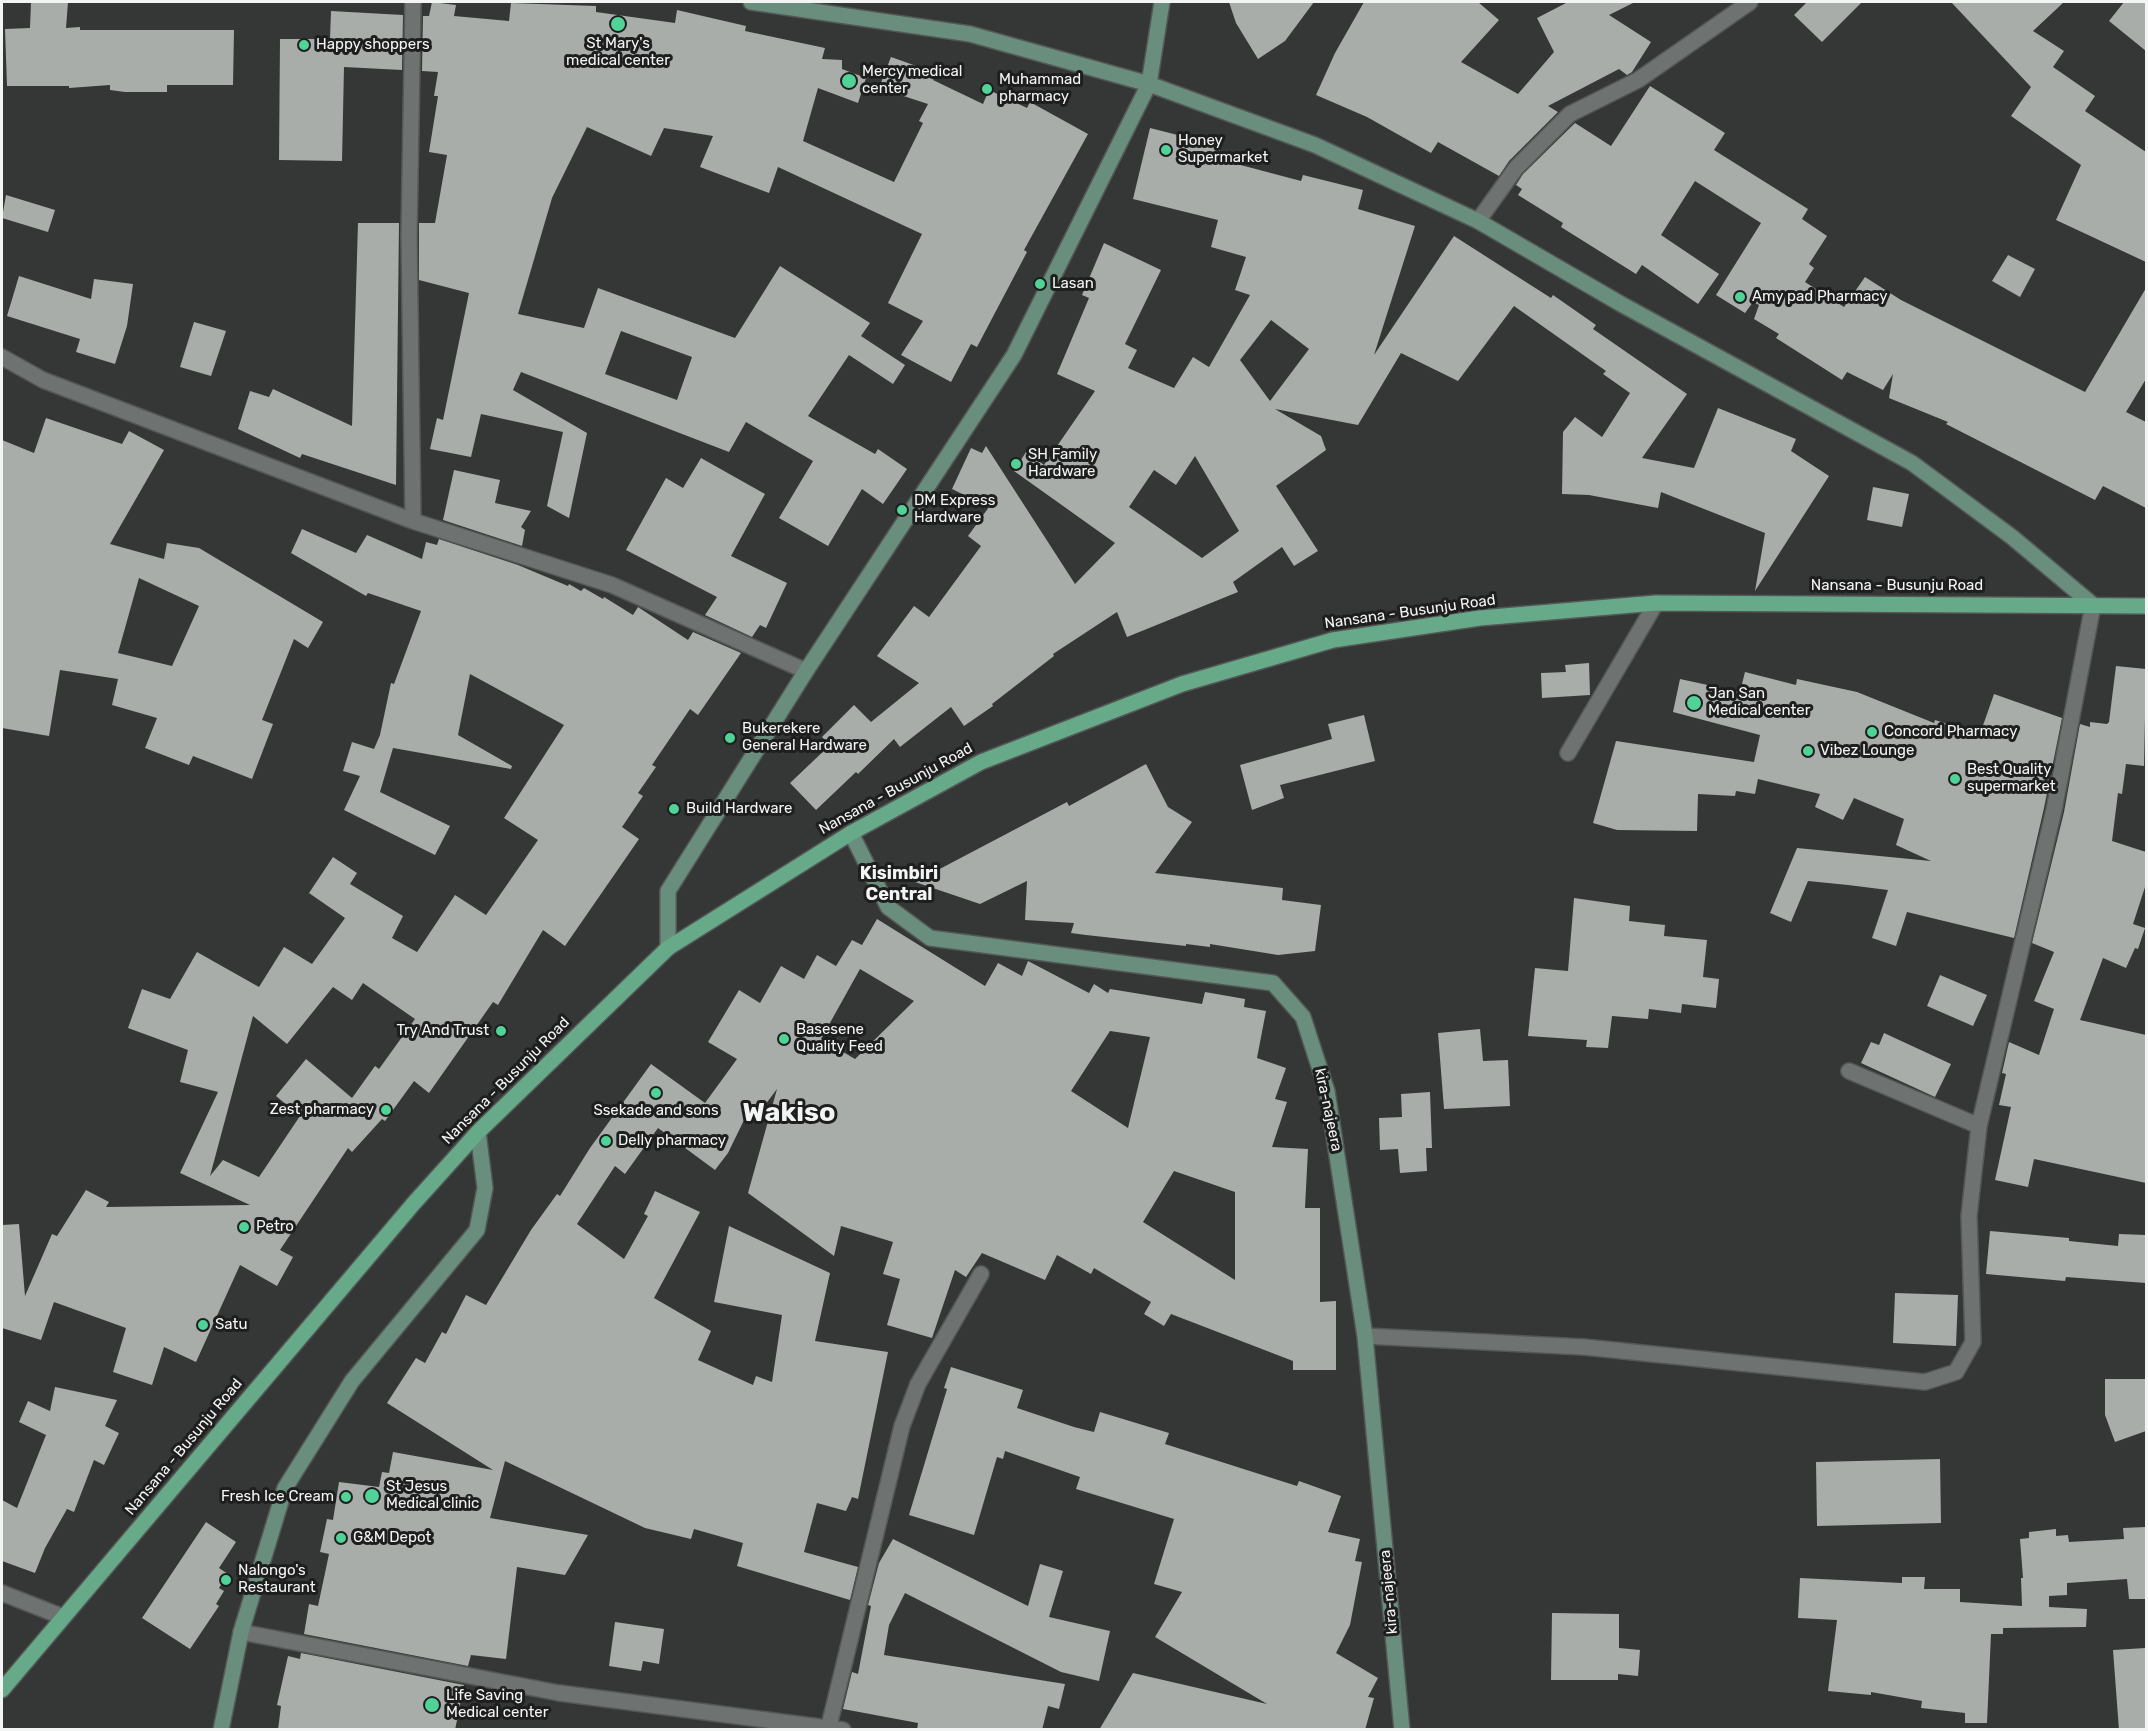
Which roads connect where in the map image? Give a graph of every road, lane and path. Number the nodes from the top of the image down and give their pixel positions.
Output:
1 (412, 2) edge
2 (751, 2) edge
3 (1162, 2) edge
4 (1750, 2) edge
5 (1149, 84) junction
6 (1478, 221) junction
7 (2, 357) edge
8 (413, 521) junction
9 (1656, 603) junction
10 (2092, 605) junction
11 (2146, 606) edge
12 (806, 671) junction
13 (1568, 753) dead end
14 (851, 833) junction
15 (668, 948) junction
16 (1849, 1071) dead end
17 (1979, 1126) junction
18 (478, 1132) junction
19 (981, 1274) dead end
20 (1365, 1336) junction
21 (2, 1593) edge
22 (63, 1617) junction
23 (242, 1632) junction
24 (2, 1690) edge
25 (836, 1728) edge
26 (221, 1730) edge
27 (1402, 1730) edge

1 - 8 street
2 - 5 street
3 - 5 street
4 - 6 street
5 - 6 street
5 - 12 street
6 - 10 street
7 - 8 street
8 - 12 street
9 - 10 main road, Nansana - Busunju Road
9 - 13 street
9 - 14 main road, Nansana - Busunju Road
10 - 11 main road, Nansana - Busunju Road
10 - 17 street
12 - 15 street
14 - 15 main road, Nansana - Busunju Road
14 - 20 street, kira-najeera
15 - 18 main road, Nansana - Busunju Road
16 - 17 street
17 - 20 street
18 - 22 main road, Nansana - Busunju Road
18 - 23 street
19 - 25 street
20 - 27 street, kira-najeera
21 - 22 street
22 - 24 main road, Nansana - Busunju Road
23 - 25 street
23 - 26 street

